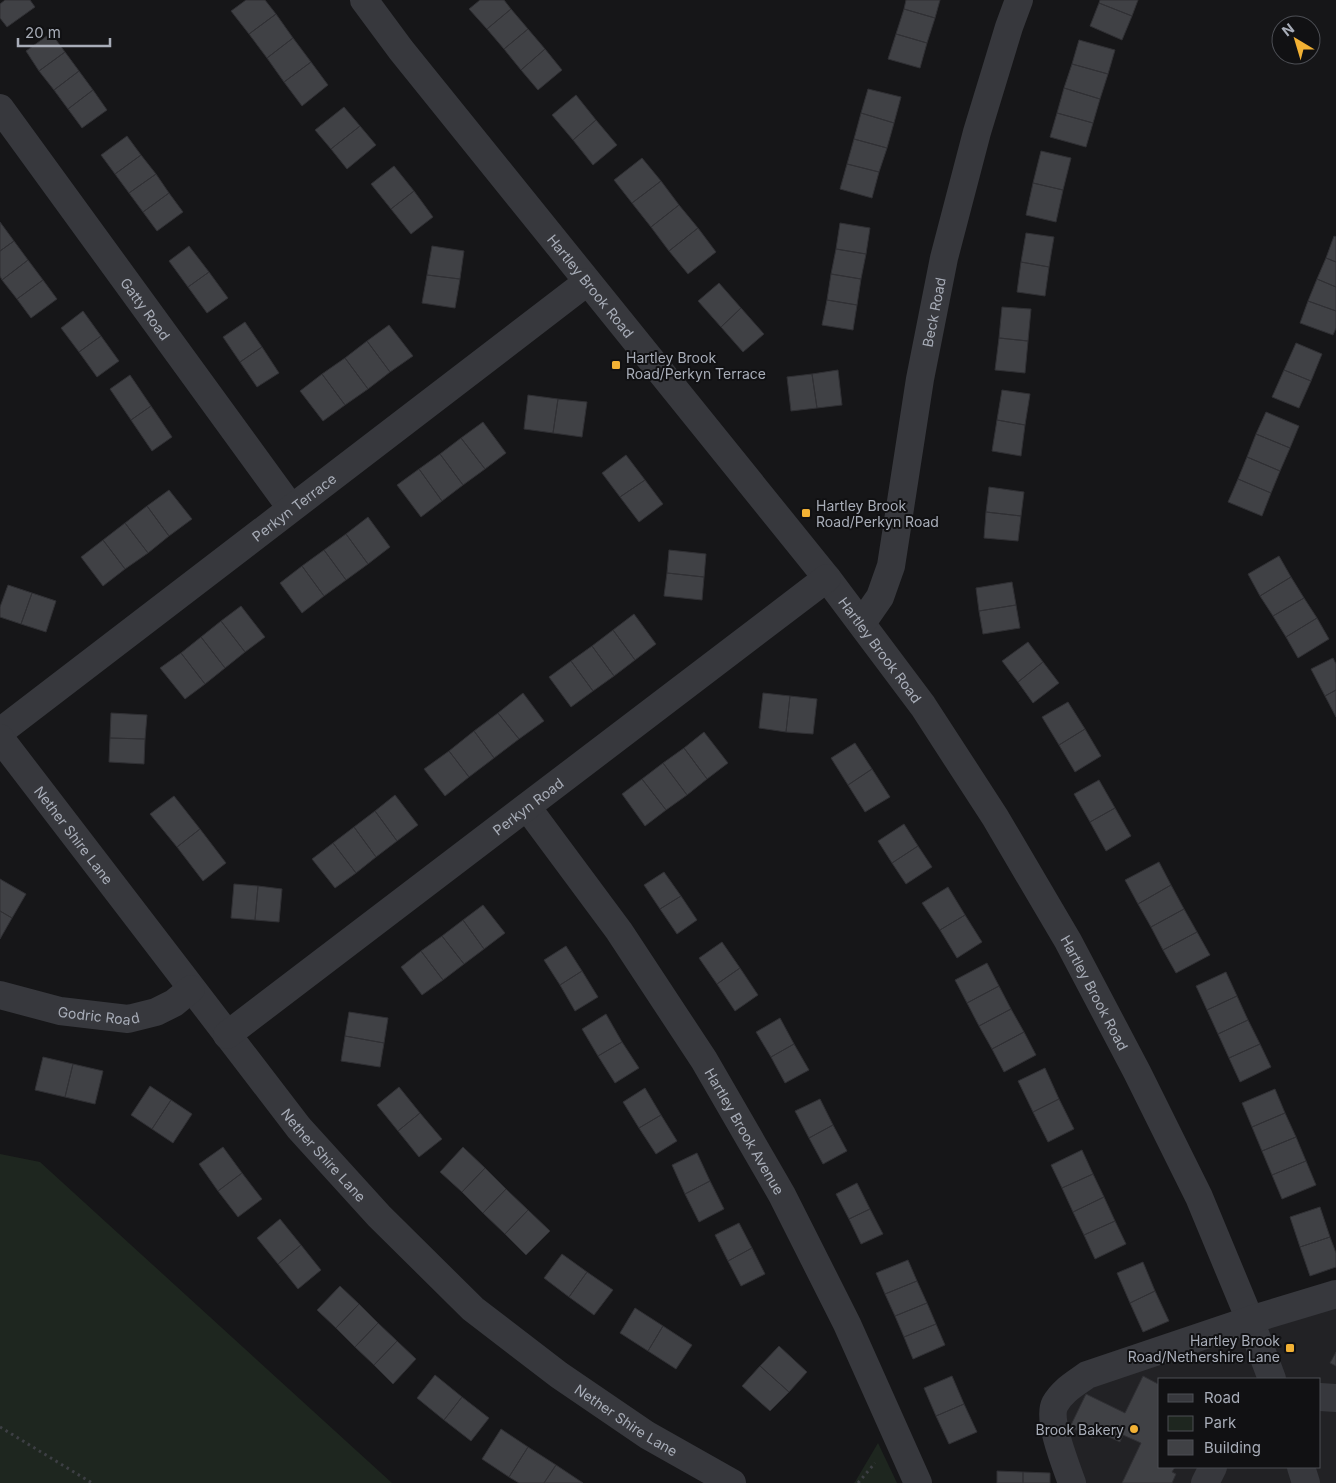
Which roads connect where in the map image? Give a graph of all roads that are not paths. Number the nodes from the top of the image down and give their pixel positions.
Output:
1 (364, 0) edge
2 (1019, 0) edge
3 (0, 108) edge
4 (587, 282) junction
5 (291, 508) junction
6 (827, 578) junction
7 (862, 623) junction
8 (0, 732) edge
9 (0, 738) edge
10 (526, 807) junction
11 (191, 989) junction
12 (0, 995) edge
13 (227, 1035) junction
14 (1336, 1294) edge
15 (1250, 1320) junction
16 (1272, 1378) edge
17 (1321, 1397) edge
18 (1336, 1398) edge
19 (1212, 1468) edge
20 (1301, 1468) edge
21 (732, 1483) edge
22 (918, 1483) edge
23 (1072, 1483) edge
24 (1205, 1483) edge
25 (1306, 1483) edge

1 - 4 street, Hartley Brook Road
2 - 7 street, Beck Road
3 - 5 street, Gatty Road
4 - 5 street, Perkyn Terrace
4 - 6 street, Hartley Brook Road
5 - 8 street, Perkyn Terrace
6 - 7 street, Hartley Brook Road
6 - 10 street, Perkyn Road
7 - 15 street, Hartley Brook Road
9 - 11 street, Nether Shire Lane
10 - 13 street, Perkyn Road
10 - 22 street, Hartley Brook Avenue
11 - 12 street, Godric Road
11 - 13 street, Nether Shire Lane
13 - 21 street, Nether Shire Lane
14 - 15 street
15 - 16 street, Hartley Brook Road
15 - 23 street
17 - 18 street
19 - 24 street
20 - 25 street

